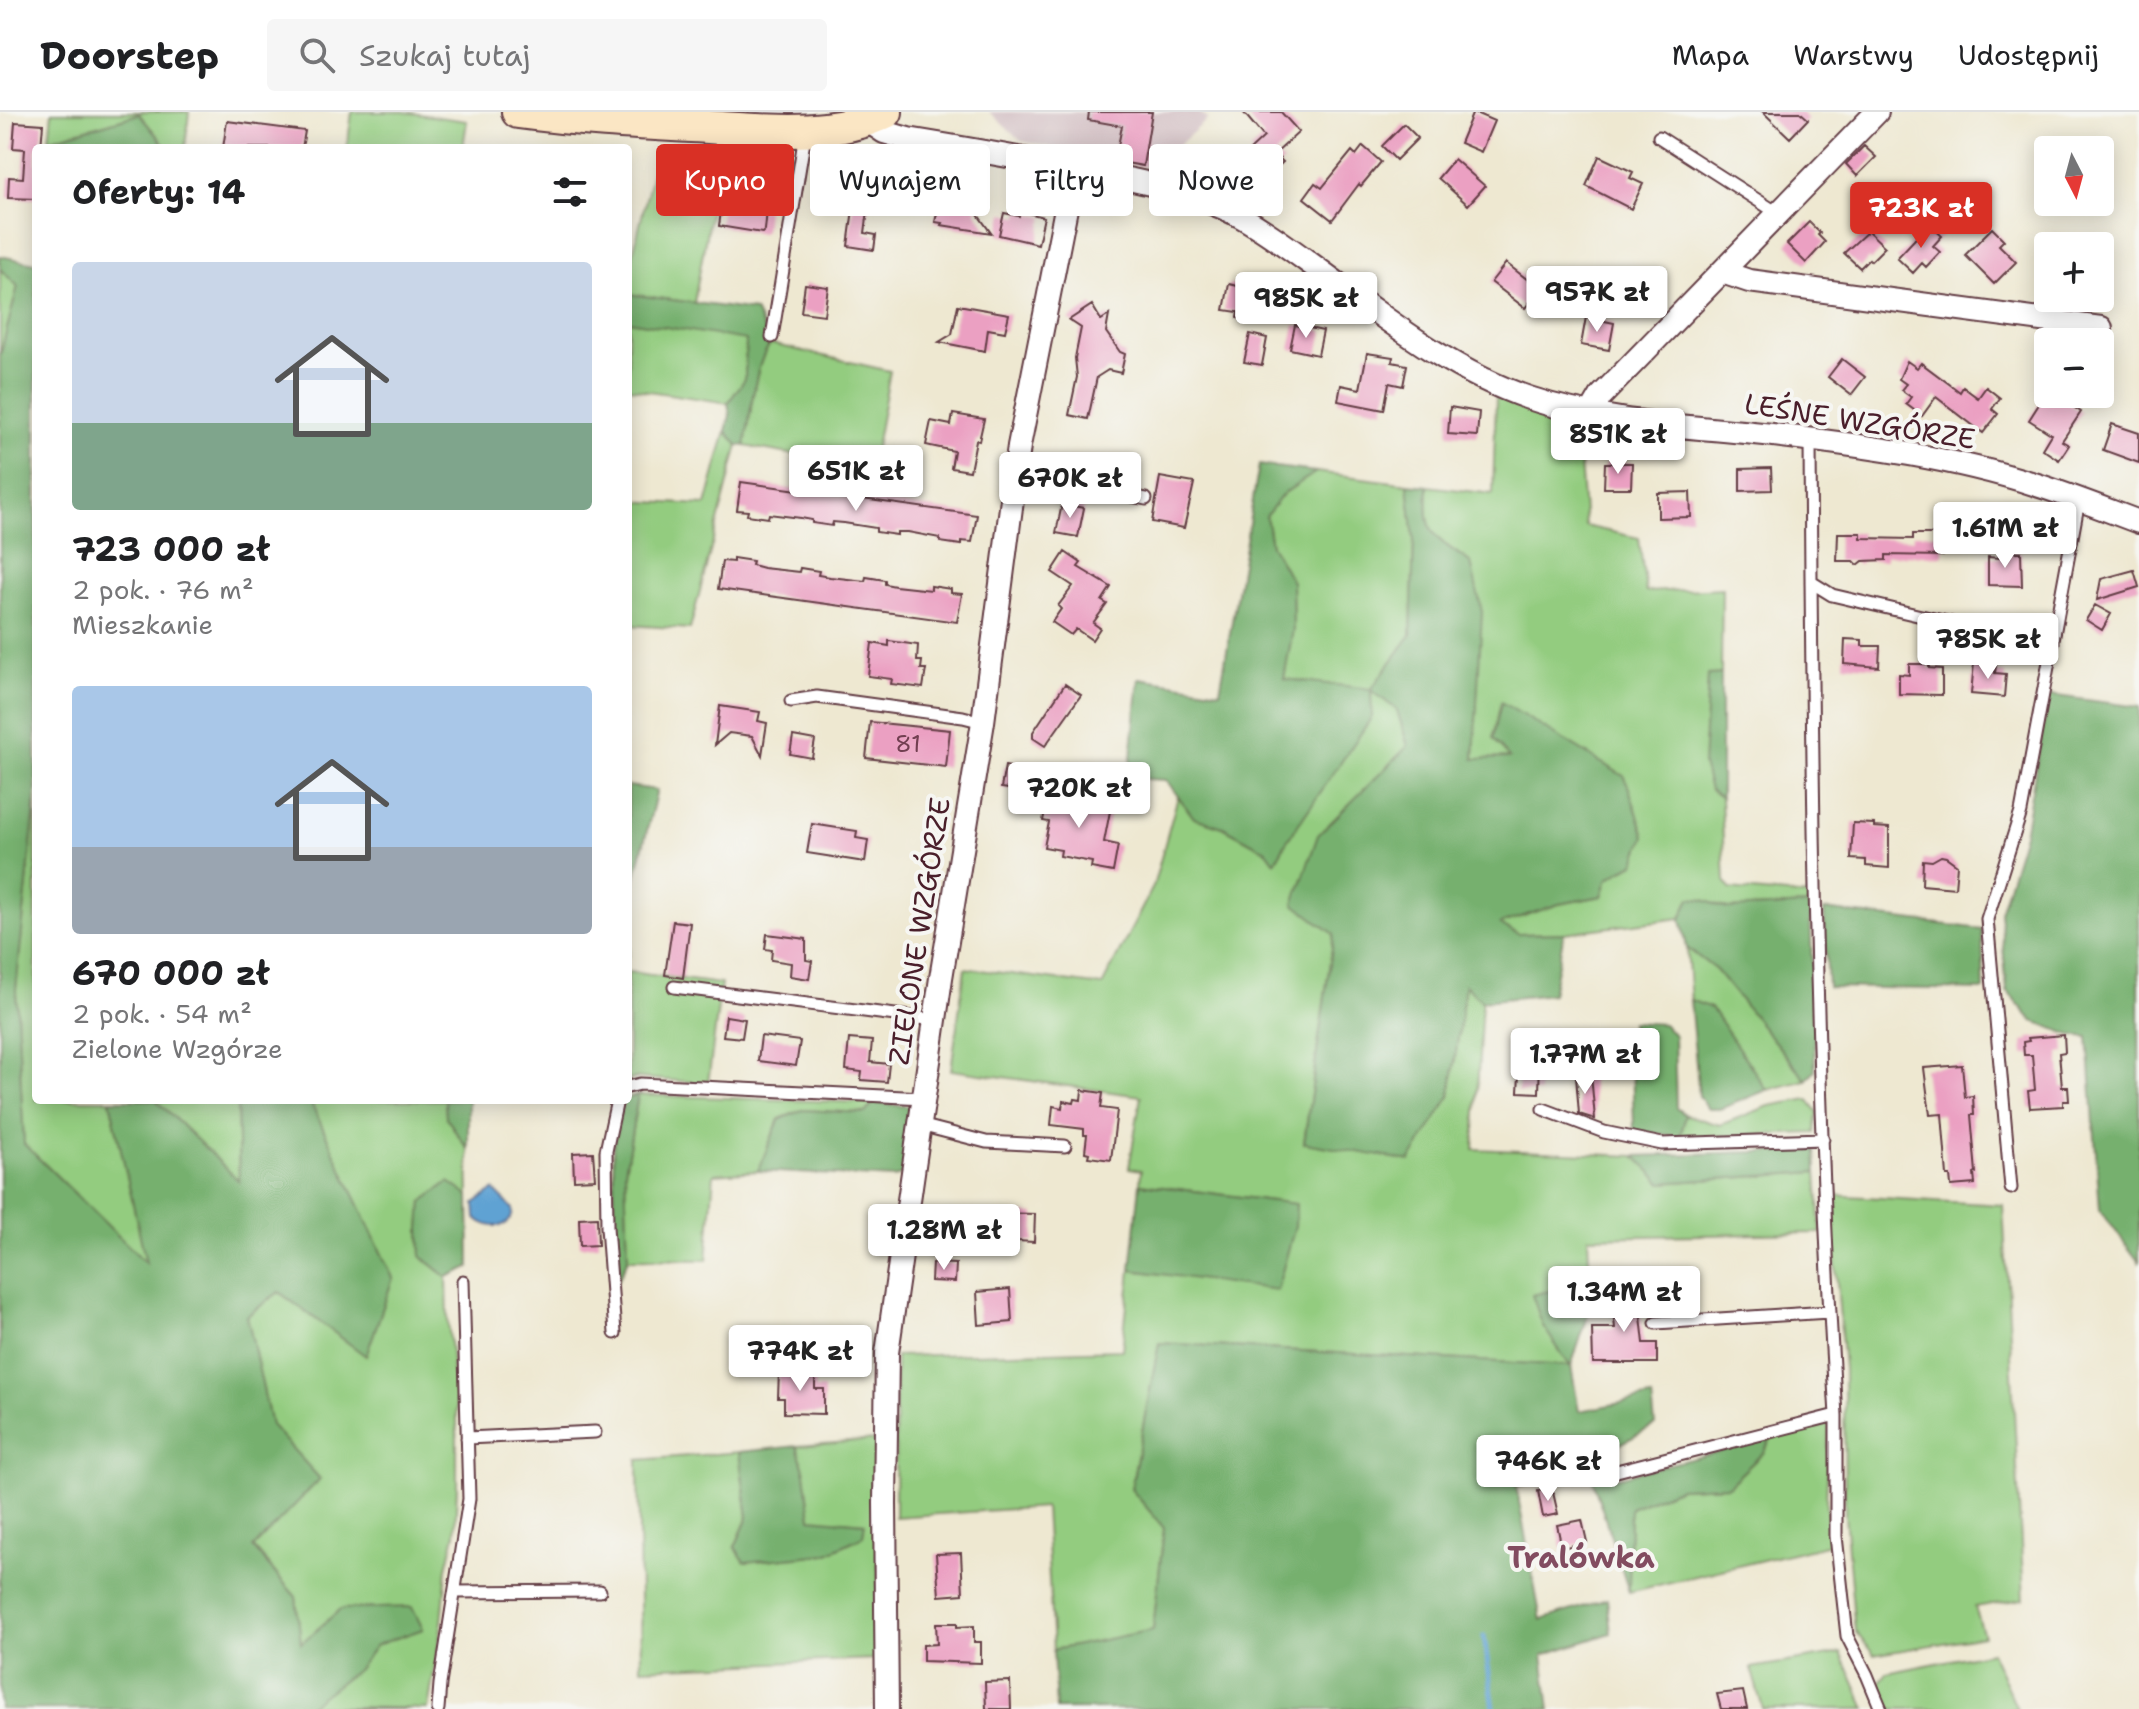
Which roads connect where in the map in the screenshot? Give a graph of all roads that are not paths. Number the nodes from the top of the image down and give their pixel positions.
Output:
1 (518, 112) edge
2 (1877, 112) edge
3 (877, 116) edge
4 (805, 130) junction
5 (1659, 137) dead end
6 (1006, 156) edge
7 (1133, 178) edge
8 (1779, 214) junction
9 (1065, 216) edge
10 (1722, 272) junction
11 (2101, 328) dead end
12 (772, 337) dead end
13 (1591, 413) junction
14 (1810, 440) junction
15 (1016, 473) junction
16 (1146, 499) dead end
17 (2079, 500) junction
18 (2139, 522) edge
19 (1811, 582) junction
20 (2053, 643) junction
21 (791, 701) dead end
22 (983, 722) junction
23 (674, 987) dead end
24 (935, 1020) junction
25 (632, 1086) edge
26 (924, 1098) junction
27 (616, 1104) edge
28 (1543, 1109) dead end
29 (920, 1125) junction
30 (1823, 1139) junction
31 (1065, 1146) dead end
32 (2011, 1188) dead end
33 (463, 1281) dead end
34 (1829, 1312) junction
35 (1656, 1323) dead end
36 (615, 1333) dead end
37 (1836, 1415) junction
38 (595, 1432) dead end
39 (467, 1438) junction
40 (1601, 1475) dead end
41 (600, 1591) dead end
42 (455, 1592) junction
43 (438, 1709) edge
44 (887, 1709) edge
45 (1881, 1709) edge

1 - 4 street
2 - 8 street
3 - 4 street
3 - 6 street, LEŚNE WZGÓRZE
4 - 12 lane
5 - 8 lane
7 - 13 street, LEŚNE WZGÓRZE
8 - 10 street
9 - 15 street, ZIELONE WZGÓRZE
10 - 11 street
10 - 13 street
13 - 14 street, LEŚNE WZGÓRZE
14 - 17 street, LEŚNE WZGÓRZE
14 - 19 lane
15 - 16 lane
15 - 22 street, ZIELONE WZGÓRZE
17 - 18 street, LEŚNE WZGÓRZE
17 - 20 lane
19 - 20 lane
19 - 30 lane
20 - 32 lane
21 - 22 lane
22 - 24 street, ZIELONE WZGÓRZE
23 - 24 lane
24 - 26 street, ZIELONE WZGÓRZE
25 - 26 lane
26 - 29 street, ZIELONE WZGÓRZE
27 - 36 lane
28 - 30 lane
29 - 31 lane
29 - 44 street, ZIELONE WZGÓRZE
30 - 34 lane
33 - 39 lane
34 - 35 lane
34 - 37 lane
37 - 40 lane
37 - 45 lane
38 - 39 lane
39 - 42 lane
41 - 42 lane
42 - 43 lane

